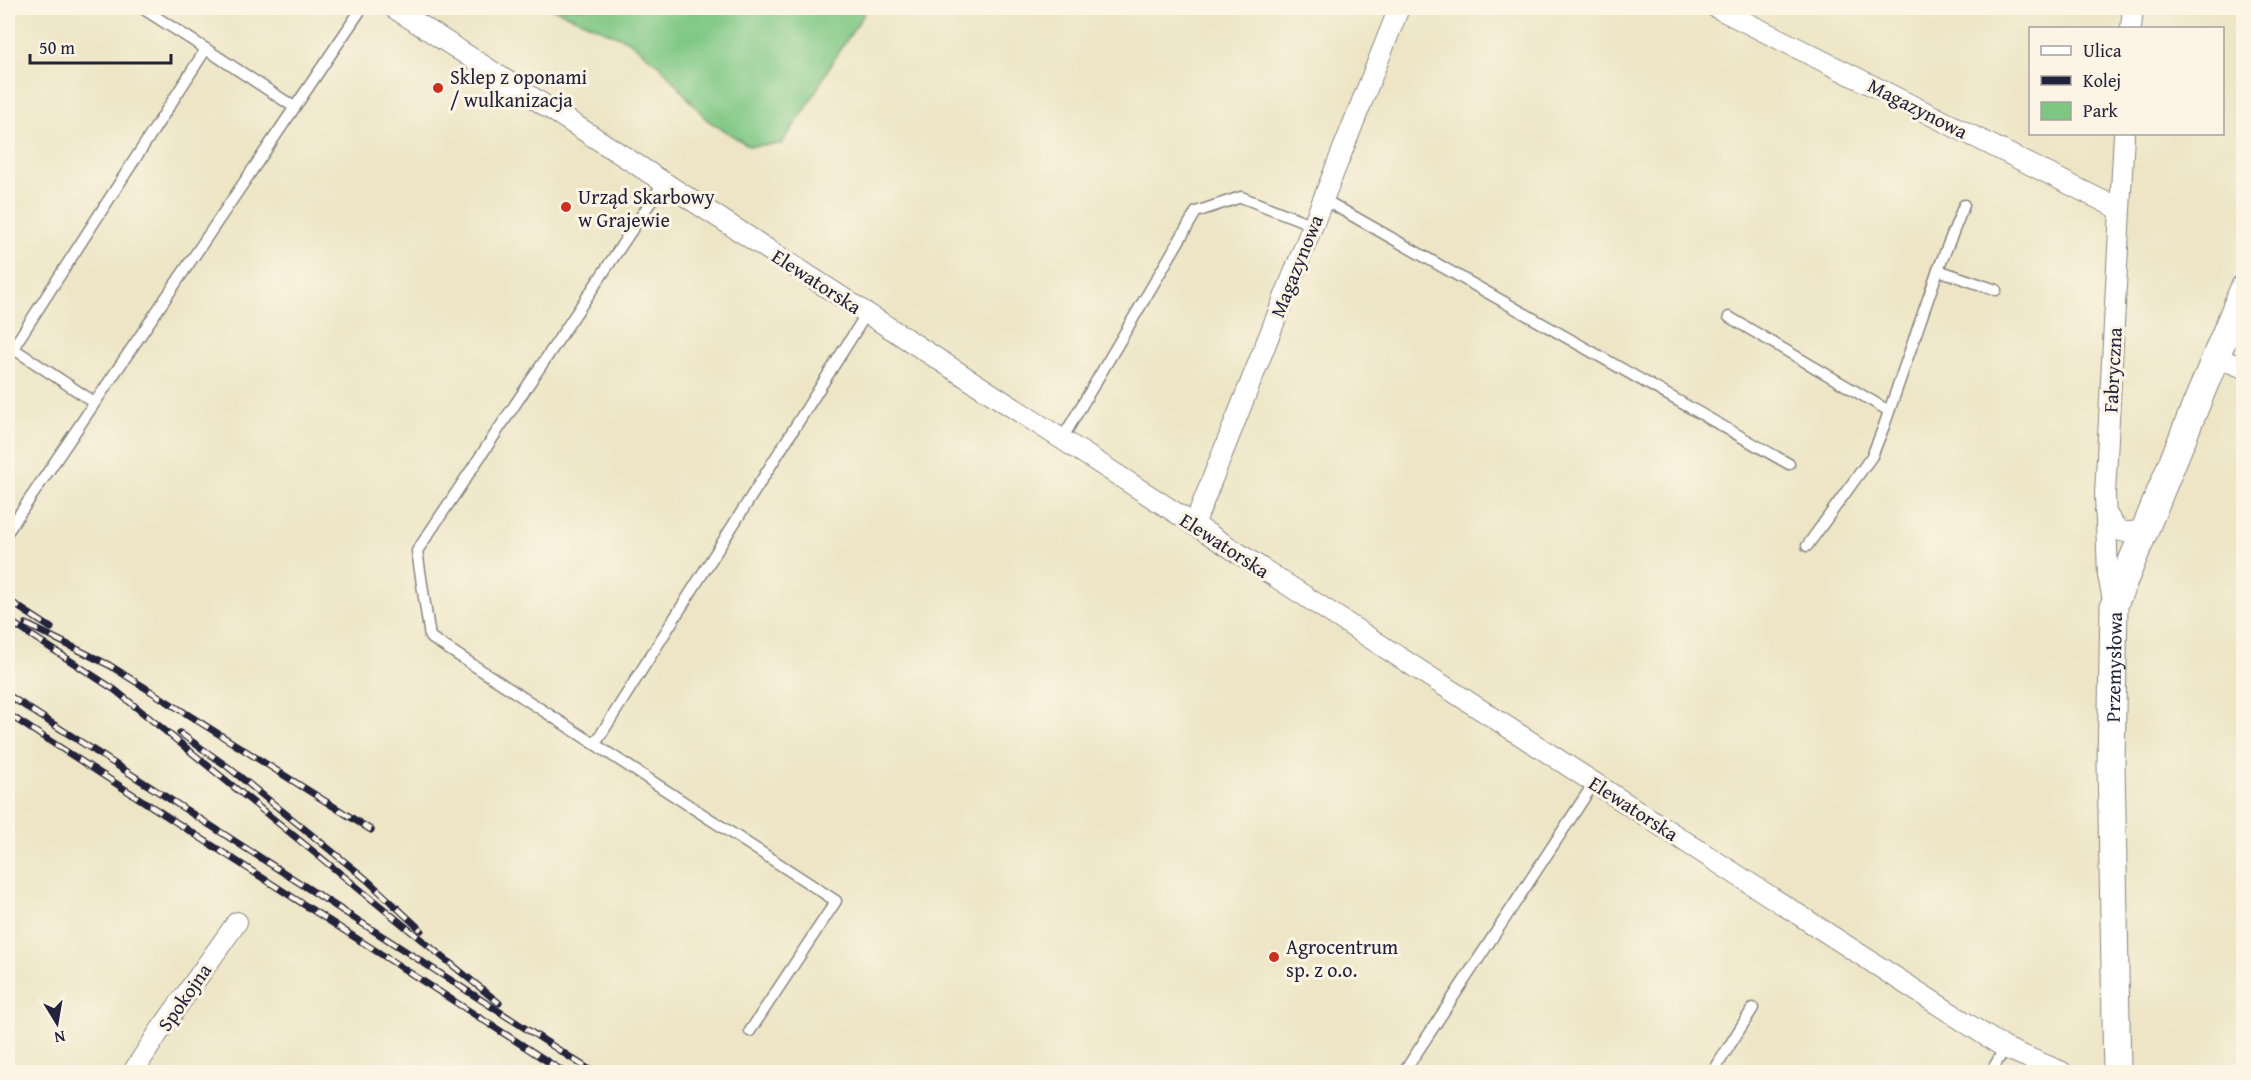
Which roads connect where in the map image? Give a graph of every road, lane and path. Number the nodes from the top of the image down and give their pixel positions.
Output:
1 (142, 8) edge
2 (362, 8) edge
3 (394, 8) edge
4 (1399, 8) edge
5 (1717, 8) edge
6 (2133, 8) edge
7 (2131, 27) edge
8 (206, 50) junction
9 (294, 107) junction
10 (2124, 135) edge
11 (664, 182) junction
12 (1323, 199) junction
13 (1964, 205) dead end
14 (2119, 209) junction
15 (1312, 225) junction
16 (1938, 270) junction
17 (2244, 288) edge
18 (1996, 290) dead end
19 (867, 314) junction
20 (1729, 317) dead end
21 (10, 347) edge
22 (2215, 360) junction
23 (2244, 368) edge
24 (94, 402) junction
25 (1889, 411) junction
26 (1062, 439) junction
27 (1789, 464) dead end
28 (2105, 512) junction
29 (1194, 525) junction
30 (2146, 529) junction
31 (8, 531) edge
32 (1807, 546) dead end
33 (2114, 605) junction
34 (595, 744) junction
35 (1594, 783) junction
36 (237, 922) dead end
37 (1753, 1008) dead end
38 (750, 1031) dead end
39 (2005, 1048) junction
40 (133, 1072) edge
41 (1404, 1072) edge
42 (1713, 1072) edge
43 (1991, 1072) edge
44 (2062, 1072) edge
45 (2117, 1072) edge

1 - 8 lane
2 - 9 lane
3 - 11 street, Elewatorska
4 - 12 street, Magazynowa
5 - 14 street, Magazynowa
6 - 7 street
8 - 9 lane
8 - 21 lane
9 - 24 lane
10 - 14 street, Fabryczna
11 - 19 street, Elewatorska
11 - 34 lane
12 - 15 street, Magazynowa
12 - 27 lane
13 - 16 lane
14 - 28 street, Fabryczna
15 - 26 lane
15 - 29 street, Magazynowa
16 - 18 lane
16 - 25 lane
17 - 22 street, Przemysłowa
19 - 26 street, Elewatorska
19 - 34 lane
20 - 25 lane
21 - 24 lane
22 - 23 street
22 - 30 street, Przemysłowa
24 - 31 lane
25 - 32 lane
26 - 29 street, Elewatorska
28 - 30 street
28 - 33 street, Fabryczna
29 - 35 street, Elewatorska
30 - 33 street, Przemysłowa
33 - 45 street, Przemysłowa
34 - 38 lane
35 - 39 street, Elewatorska
35 - 41 lane
36 - 40 street, Spokojna
37 - 42 lane
39 - 43 lane
39 - 44 street, Elewatorska

